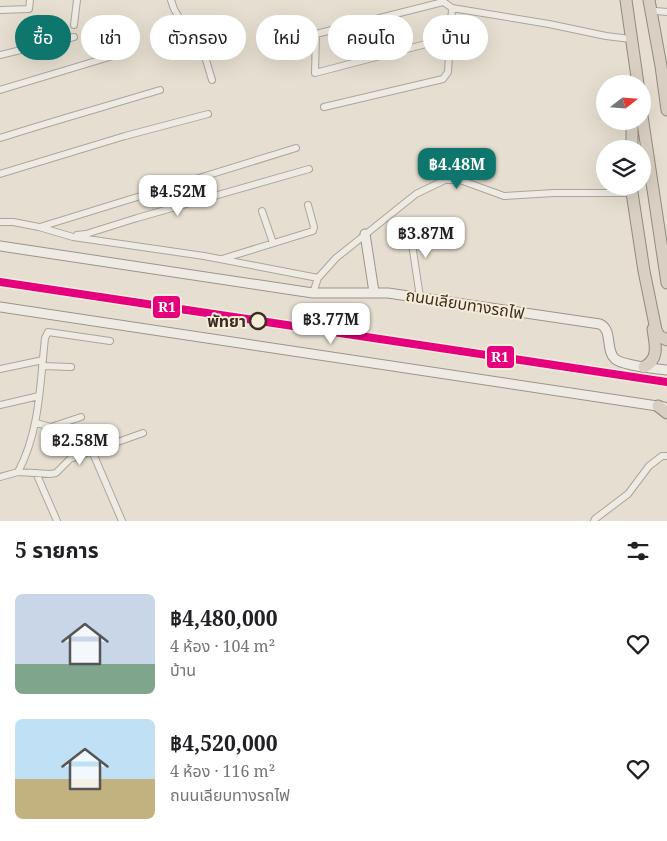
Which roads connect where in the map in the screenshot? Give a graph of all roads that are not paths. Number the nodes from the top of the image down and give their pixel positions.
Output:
1 (30, 0) edge
2 (77, 0) edge
3 (171, 0) edge
4 (626, 0) edge
5 (649, 0) edge
6 (442, 1) edge
7 (452, 8) junction
8 (659, 8) edge
9 (0, 10) edge
10 (451, 15) edge
11 (74, 25) dead end
12 (74, 37) dead end
13 (632, 39) junction
14 (423, 45) edge
15 (0, 56) edge
16 (99, 60) edge
17 (448, 60) edge
18 (634, 62) junction
19 (661, 66) junction
20 (634, 75) edge
21 (636, 75) edge
22 (212, 80) dead end
23 (0, 90) edge
24 (160, 90) dead end
25 (324, 107) dead end
26 (667, 110) edge
27 (208, 114) dead end
28 (644, 130) edge
29 (0, 138) edge
30 (296, 148) dead end
31 (309, 169) dead end
32 (0, 174) edge
33 (596, 191) edge
34 (632, 195) edge
35 (308, 205) dead end
36 (262, 211) dead end
37 (0, 222) edge
38 (408, 226) dead end
39 (42, 228) junction
40 (365, 234) junction
41 (272, 243) junction
42 (0, 246) edge
43 (221, 259) junction
44 (644, 270) junction
45 (318, 278) junction
46 (667, 283) edge
47 (374, 292) junction
48 (313, 293) junction
49 (420, 297) junction
50 (0, 307) edge
51 (667, 340) edge
52 (110, 341) dead end
53 (42, 363) junction
54 (71, 367) dead end
55 (644, 367) junction
56 (0, 369) edge
57 (667, 370) edge
58 (39, 396) junction
59 (0, 405) edge
60 (664, 409) edge
61 (81, 417) dead end
62 (36, 423) junction
63 (143, 433) dead end
64 (92, 451) junction
65 (667, 456) edge
66 (18, 472) junction
67 (36, 473) junction
68 (0, 477) edge
69 (57, 521) edge
70 (122, 521) edge
71 (594, 521) edge

1 - 9 street
2 - 11 street
3 - 22 street
4 - 13 highway
5 - 19 highway
6 - 7 street
6 - 14 street
7 - 10 street
7 - 13 street
8 - 19 highway
12 - 15 street
13 - 18 highway
16 - 23 street
17 - 25 street
18 - 20 highway
18 - 21 highway
19 - 26 highway
24 - 29 street
27 - 32 street
28 - 46 highway
30 - 39 street
31 - 39 street
33 - 40 street
34 - 44 highway
35 - 41 street
36 - 41 street
37 - 39 street
38 - 49 street
39 - 43 street
40 - 45 street
40 - 47 street
41 - 43 street
42 - 48 street, ถนนเลียบทางรถไฟ
43 - 45 street
44 - 51 highway
44 - 55 highway
45 - 48 street
47 - 48 street, ถนนเลียบทางรถไฟ
47 - 49 street, ถนนเลียบทางรถไฟ
49 - 55 street, ถนนเลียบทางรถไฟ
50 - 60 street
52 - 53 street
53 - 54 street
53 - 56 street
53 - 58 street
55 - 57 street, ถนนเลียบทางรถไฟ
58 - 59 street
58 - 62 street
61 - 62 street
62 - 66 street
63 - 64 street
64 - 67 street
64 - 70 street
65 - 71 street
66 - 67 street
66 - 68 street
67 - 69 street

